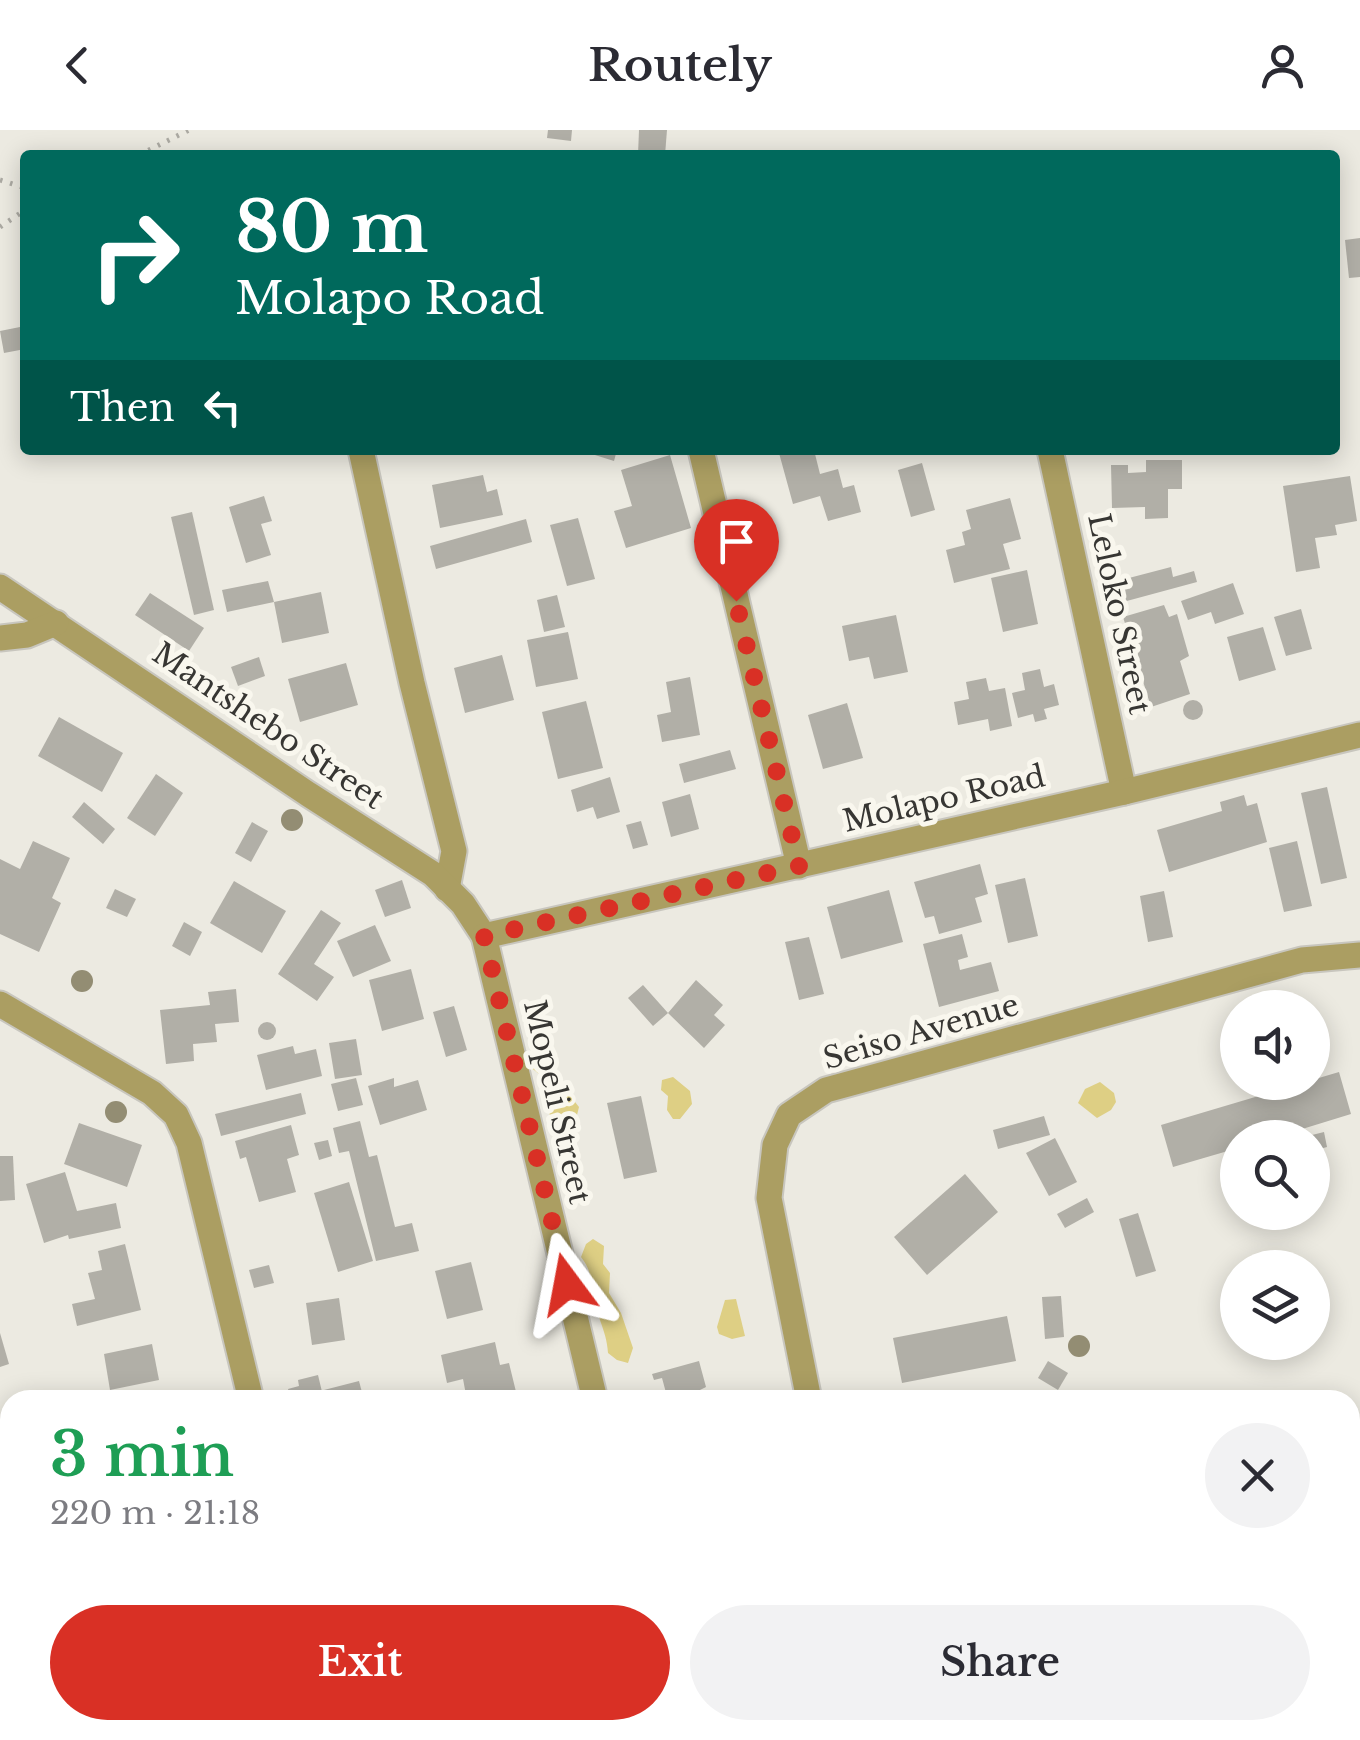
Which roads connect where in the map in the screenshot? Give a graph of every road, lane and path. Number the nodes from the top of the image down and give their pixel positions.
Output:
1 (189, 130) edge
2 (149, 150) edge
3 (363, 455) edge
4 (701, 455) edge
5 (1051, 455) edge
6 (0, 587) edge
7 (56, 623) junction
8 (0, 638) edge
9 (1360, 736) edge
10 (1124, 792) junction
11 (799, 866) junction
12 (447, 889) junction
13 (484, 936) junction
14 (1360, 955) edge
15 (0, 1004) edge
16 (249, 1390) edge
17 (592, 1390) edge
18 (807, 1390) edge

1 - 2 path
3 - 12 street
4 - 11 street
5 - 10 street, Leloko Street
6 - 7 street, Mantshebo Street
7 - 8 street
7 - 12 street, Mantshebo Street
9 - 10 street, Molapo Road
10 - 11 street, Molapo Road
11 - 13 street, Molapo Road
12 - 13 street, Mantshebo Street
13 - 17 street, Mopeli Street
14 - 18 street, Seiso Avenue
15 - 16 street

